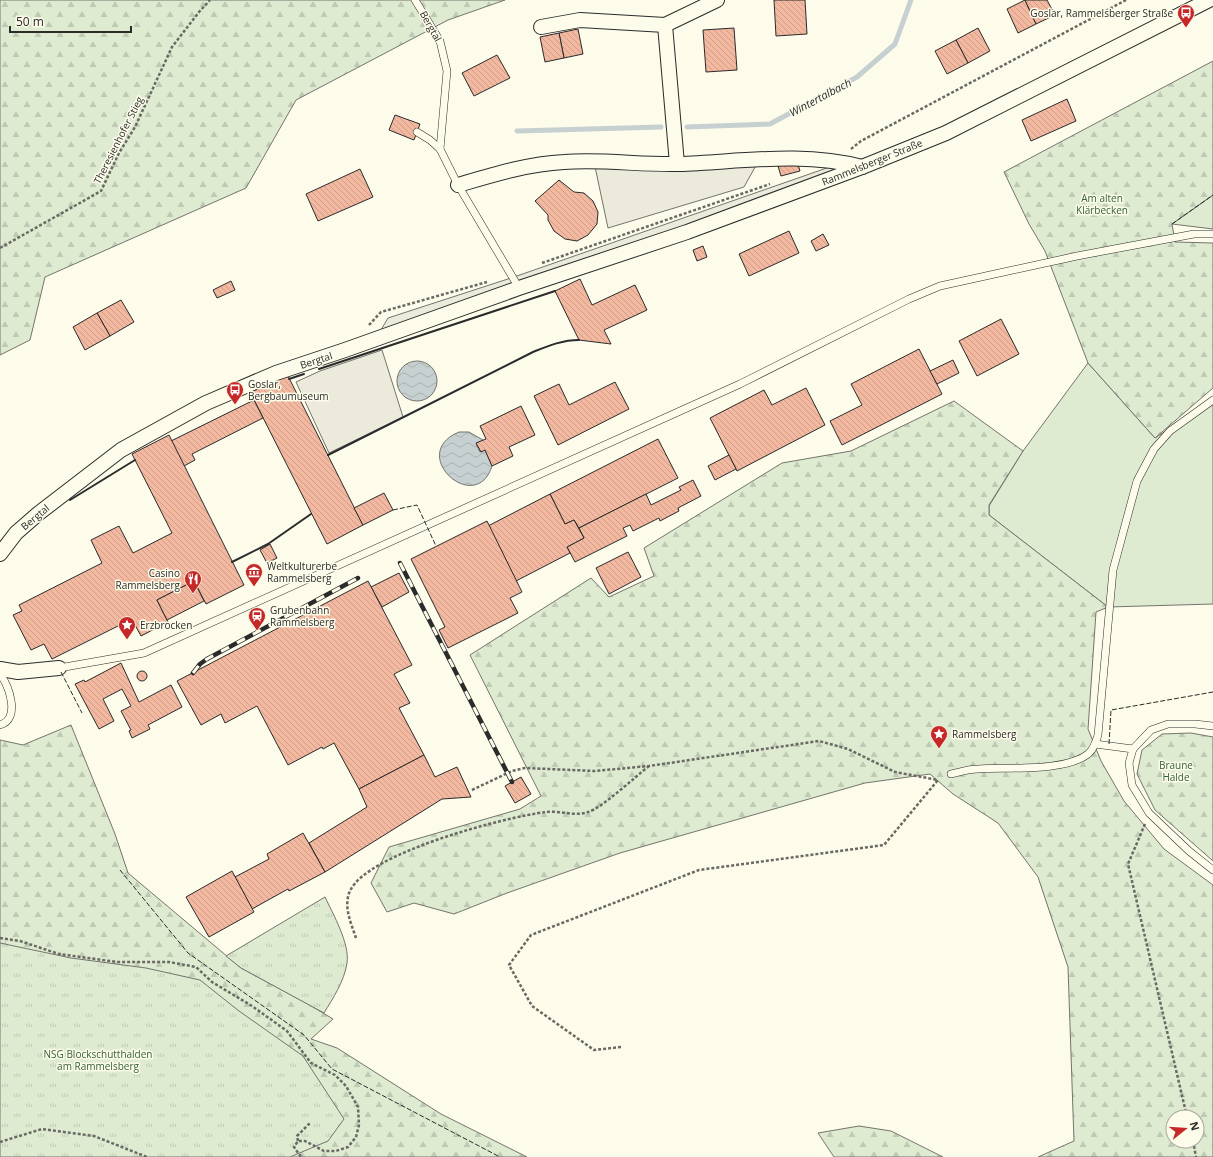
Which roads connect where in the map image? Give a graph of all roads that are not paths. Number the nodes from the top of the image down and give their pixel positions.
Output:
1 (415, 0) edge
2 (717, 0) edge
3 (1208, 0) edge
4 (665, 25) junction
5 (541, 27) dead end
6 (416, 132) dead end
7 (440, 149) junction
8 (677, 164) junction
9 (862, 167) junction
10 (458, 185) junction
11 (1213, 234) edge
12 (519, 288) junction
13 (1213, 400) edge
14 (0, 554) edge
15 (59, 668) joint
16 (0, 669) edge
17 (0, 674) edge
18 (0, 725) edge
19 (1213, 726) edge
20 (1095, 744) junction
21 (1133, 748) junction
22 (951, 774) road end
23 (1213, 870) edge

1 - 7 lane, Bergtal
2 - 4 street
3 - 9 street, Rammelsberger Straße
4 - 5 street
4 - 8 street
6 - 7 lane
7 - 10 lane
8 - 9 street
8 - 10 street
9 - 12 street, Rammelsberger Straße
10 - 12 lane
11 - 15 lane
12 - 14 street, Bergtal
13 - 20 lane
15 - 16 street
17 - 18 lane
19 - 21 lane
20 - 21 lane
20 - 22 lane
21 - 23 lane

